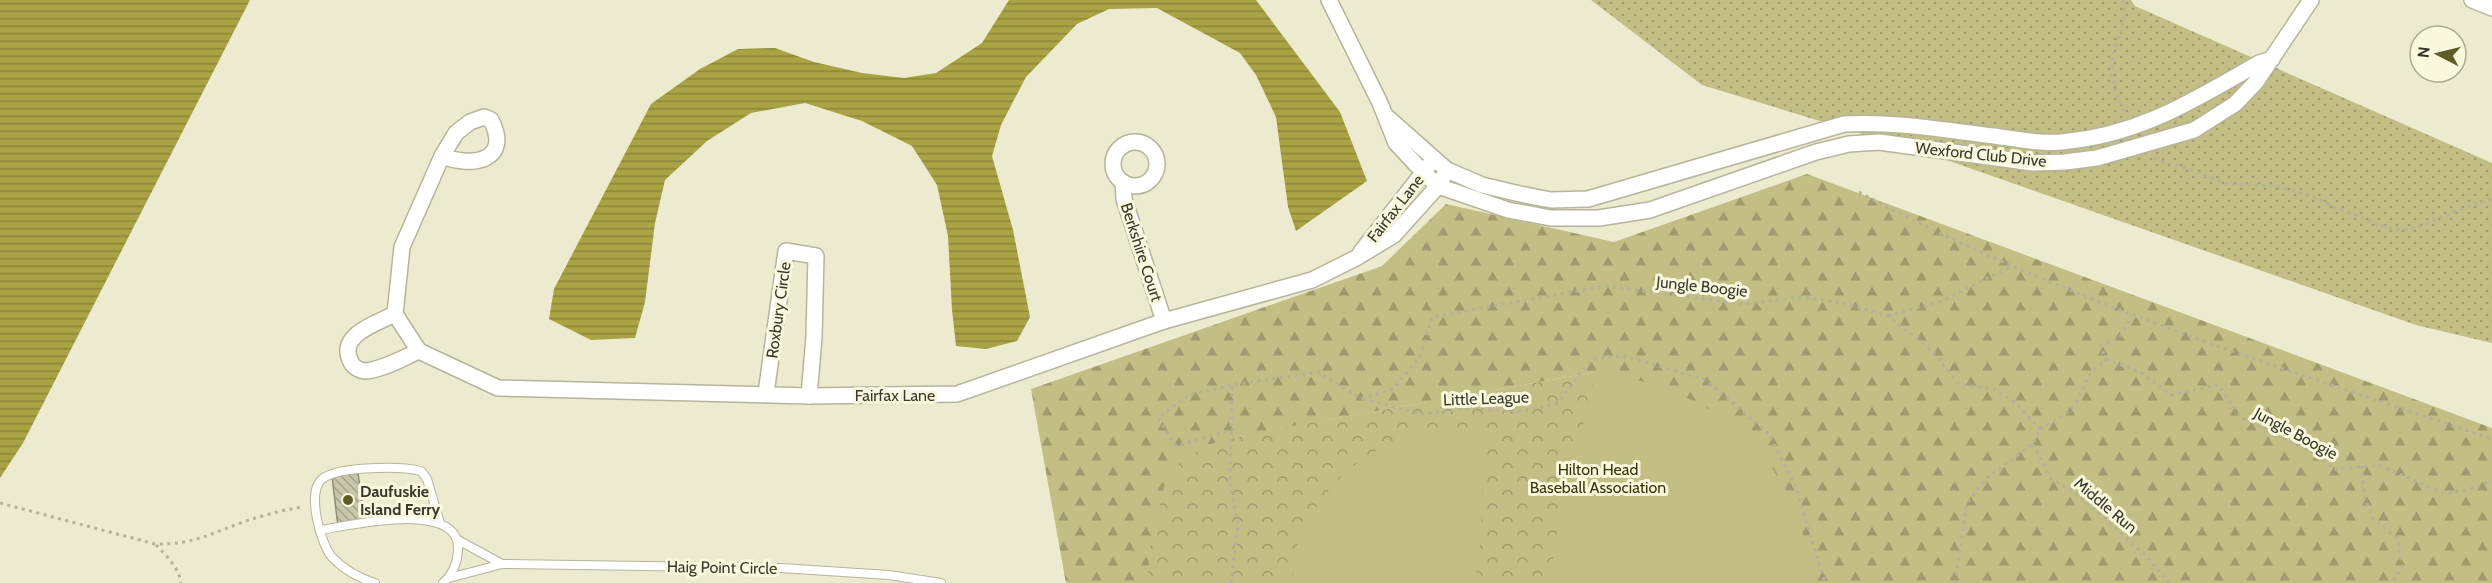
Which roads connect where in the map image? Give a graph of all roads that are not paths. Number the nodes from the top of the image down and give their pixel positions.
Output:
1 (1329, 0) edge
2 (2311, 0) edge
3 (2472, 0) edge
4 (2492, 8) edge
5 (2272, 59) junction
6 (1386, 116) junction
7 (1796, 136) junction
8 (442, 156) dead end
9 (1803, 156) junction
10 (1434, 157) junction
11 (1447, 170) junction
12 (1424, 173) junction
13 (1123, 182) dead end
14 (1438, 186) junction
15 (1356, 258) junction
16 (395, 314) junction
17 (1164, 321) junction
18 (419, 351) junction
19 (766, 393) junction
20 (809, 396) junction
21 (440, 523) junction
22 (320, 530) junction
23 (458, 540) junction
24 (502, 564) junction
25 (446, 581) edge
26 (375, 583) edge
27 (941, 583) edge

1 - 6 street, Wexford Club Drive
2 - 5 street, Wexford Club Drive
3 - 4 street
5 - 7 street, Wexford Club Drive
5 - 9 street, Wexford Club Drive
6 - 10 street, Wexford Club Drive
6 - 12 street, Wexford Club Drive
7 - 9 street
7 - 11 street, Wexford Club Drive
8 - 16 street
9 - 14 street, Wexford Club Drive
10 - 11 street, Wexford Club Drive
10 - 12 street, Fairfax Lane
11 - 14 street, Fairfax Lane
12 - 14 street, Wexford Club Drive
12 - 15 street, Fairfax Lane
13 - 17 street, Berkshire Court
14 - 15 street, Fairfax Lane
15 - 17 street, Fairfax Lane
16 - 18 street
16 - 18 street
17 - 20 street, Fairfax Lane
18 - 19 street, Fairfax Lane
19 - 20 street, Fairfax Lane
19 - 20 street, Roxbury Circle
21 - 22 lane
21 - 22 lane
21 - 23 lane
22 - 26 lane
23 - 24 lane
23 - 25 lane
24 - 25 lane
24 - 27 lane, Haig Point Circle

